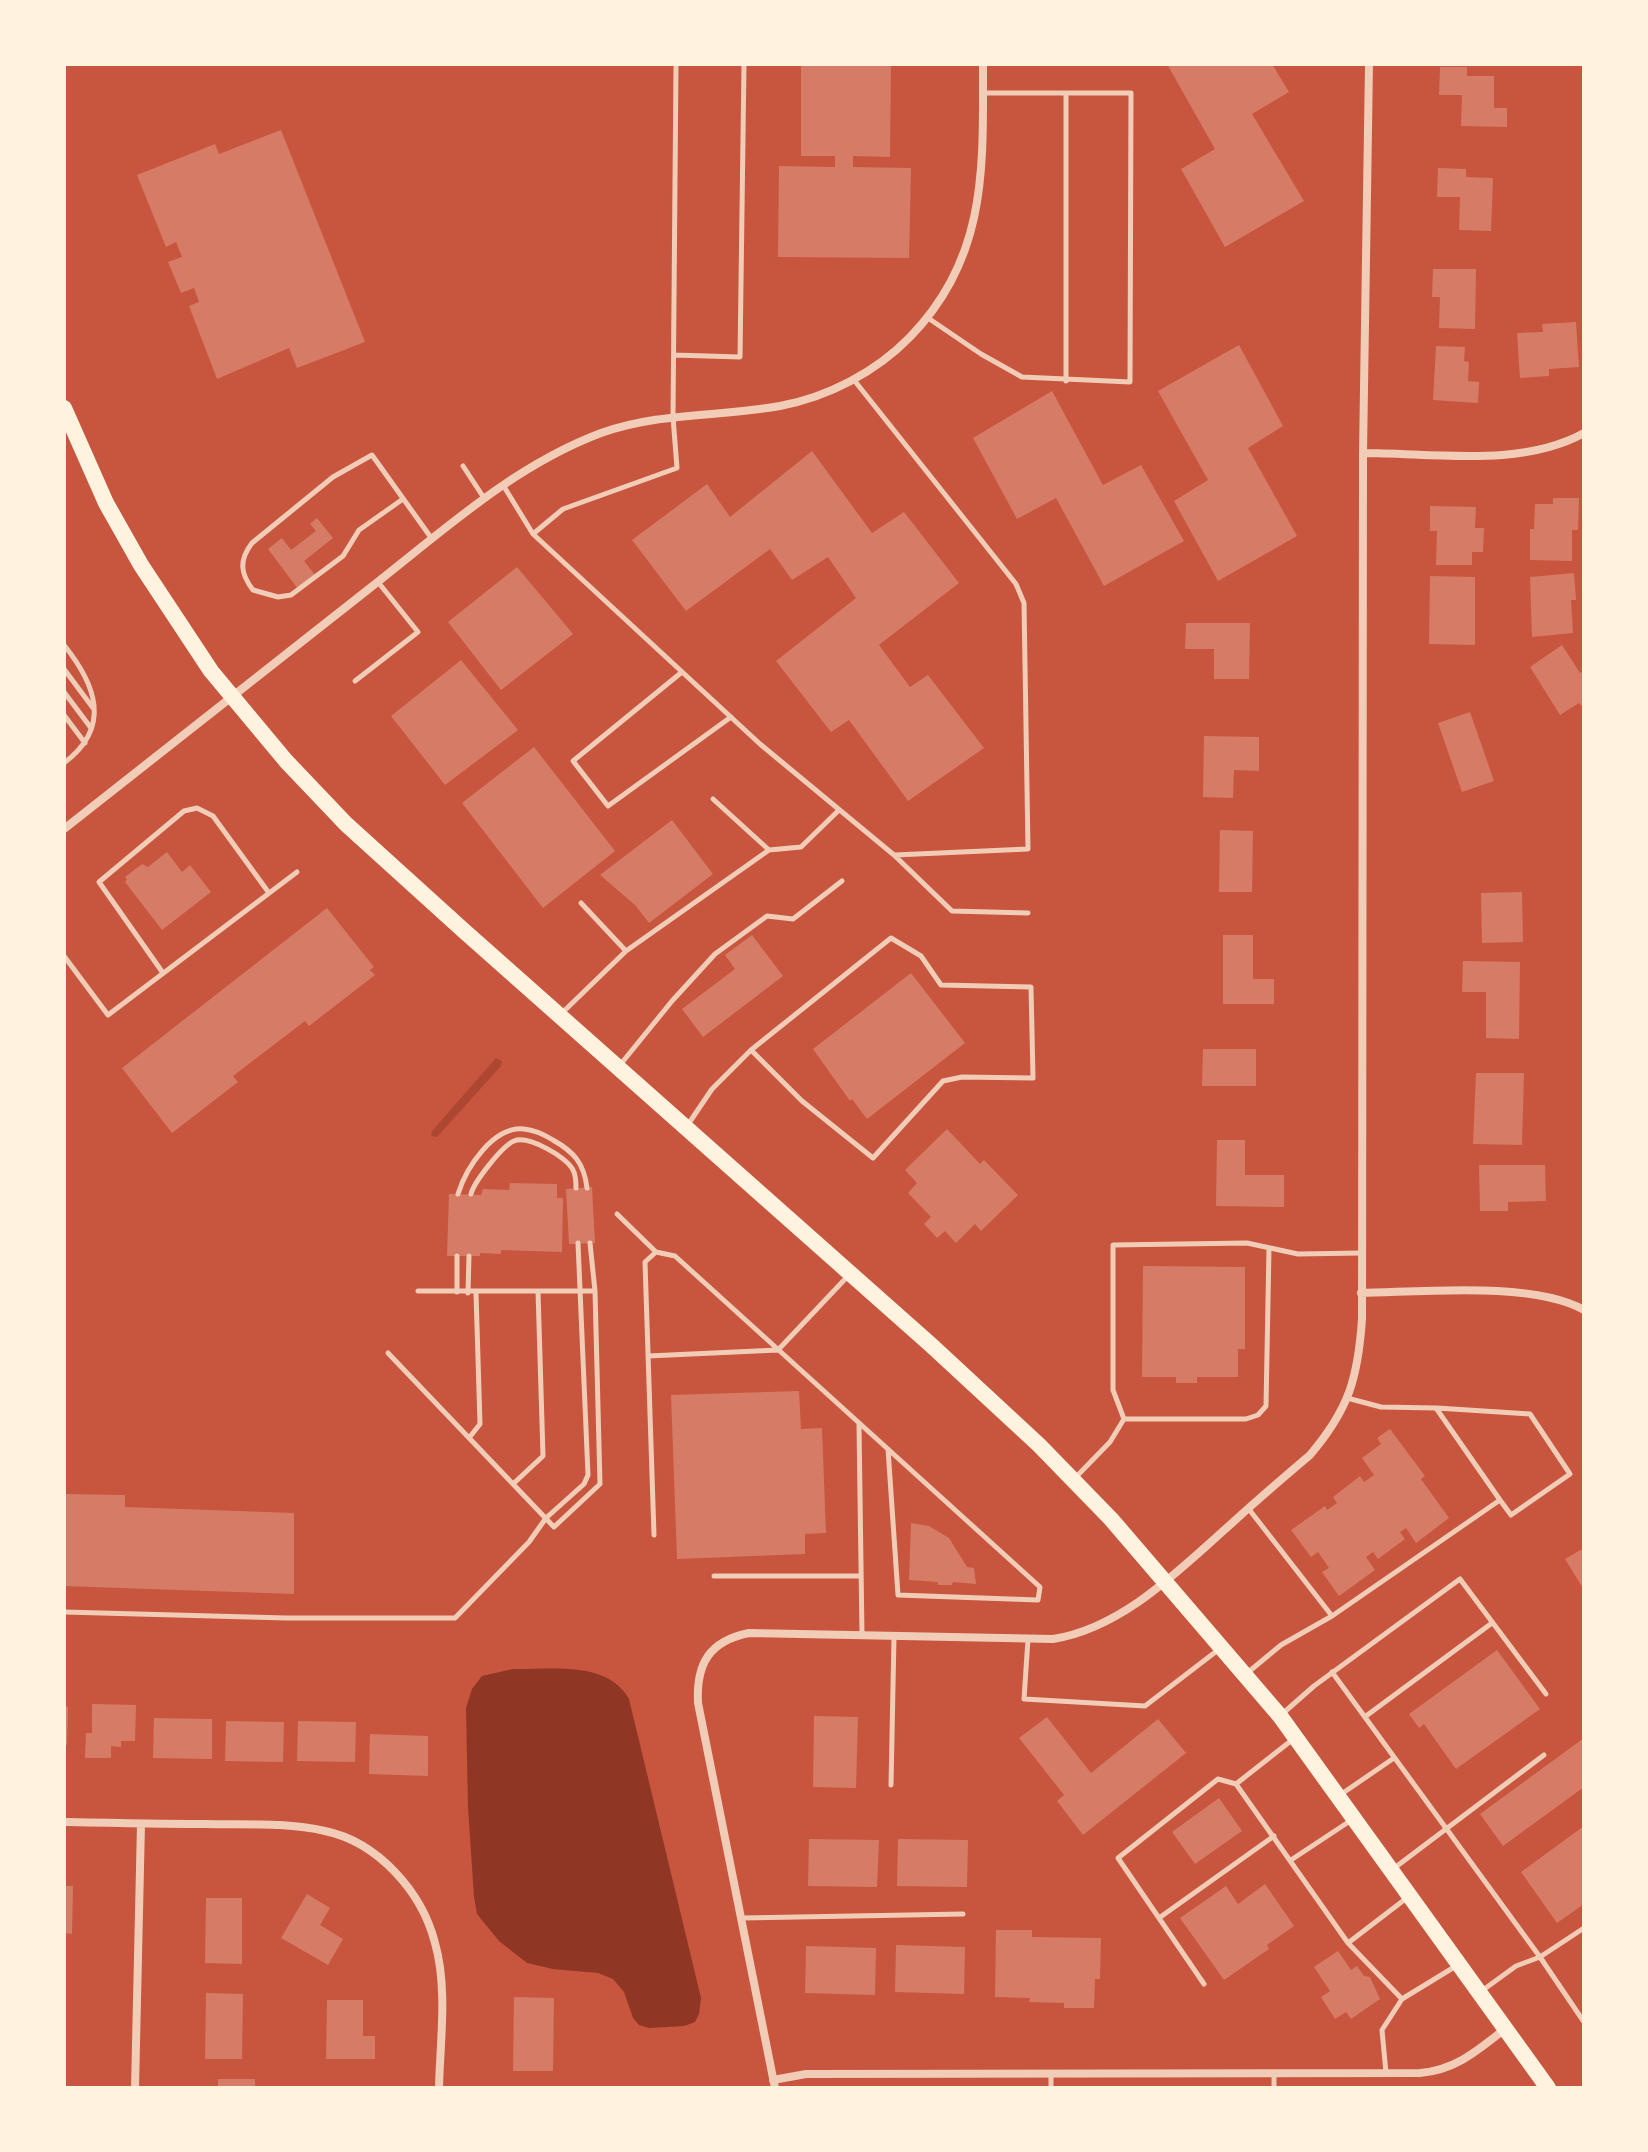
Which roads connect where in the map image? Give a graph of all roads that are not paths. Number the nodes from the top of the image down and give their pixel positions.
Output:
1 (676, 64) edge
2 (744, 64) edge
3 (983, 64) edge
4 (1369, 64) edge
5 (983, 93) junction
6 (1066, 93) junction
7 (928, 318) junction
8 (674, 355) junction
9 (854, 380) junction
10 (1066, 381) junction
11 (64, 408) edge
12 (673, 417) junction
13 (1584, 433) edge
14 (1363, 453) junction
15 (463, 466) dead end
16 (503, 485) junction
17 (485, 498) junction
18 (403, 499) junction
19 (533, 534) junction
20 (432, 539) junction
21 (378, 582) junction
22 (64, 645) edge
23 (64, 669) edge
24 (682, 672) junction
25 (355, 681) dead end
26 (64, 692) edge
27 (232, 697) junction
28 (94, 708) junction
29 (64, 715) edge
30 (731, 717) junction
31 (92, 728) junction
32 (86, 744) junction
33 (64, 763) edge
34 (713, 799) dead end
35 (839, 810) junction
36 (64, 829) edge
37 (769, 850) junction
38 (894, 855) junction
39 (297, 872) dead end
40 (842, 881) dead end
41 (269, 893) junction
42 (581, 903) dead end
43 (1028, 913) dead end
44 (626, 951) junction
45 (64, 956) edge
46 (163, 973) junction
47 (559, 1016) junction
48 (751, 1050) junction
49 (618, 1068) junction
50 (685, 1128) junction
51 (576, 1188) dead end
52 (587, 1188) dead end
53 (458, 1194) dead end
54 (471, 1194) dead end
55 (617, 1214) dead end
56 (578, 1243) dead end
57 (590, 1243) dead end
58 (1269, 1248) junction
59 (656, 1252) junction
60 (1361, 1253) junction
61 (457, 1256) dead end
62 (469, 1256) dead end
63 (850, 1274) junction
64 (418, 1291) dead end
65 (538, 1291) junction
66 (581, 1291) junction
67 (595, 1291) junction
68 (457, 1292) junction
69 (468, 1293) junction
70 (476, 1293) junction
71 (1361, 1293) junction
72 (1584, 1310) edge
73 (778, 1350) junction
74 (388, 1353) dead end
75 (648, 1356) junction
76 (1347, 1398) junction
77 (1436, 1408) junction
78 (1124, 1419) junction
79 (859, 1423) junction
80 (469, 1438) junction
81 (888, 1449) junction
82 (1073, 1480) junction
83 (513, 1484) junction
84 (1500, 1500) junction
85 (1248, 1508) junction
86 (546, 1518) junction
87 (654, 1535) dead end
88 (714, 1576) dead end
89 (861, 1576) junction
90 (1165, 1580) junction
91 (64, 1612) edge
92 (1332, 1616) junction
93 (1492, 1623) junction
94 (862, 1636) junction
95 (894, 1637) junction
96 (1028, 1639) junction
97 (1221, 1646) junction
98 (1332, 1672) junction
99 (1245, 1675) junction
100 (1546, 1694) dead end
101 (1280, 1716) junction
102 (1366, 1716) junction
103 (1295, 1737) junction
104 (1544, 1755) dead end
105 (1394, 1758) junction
106 (1236, 1784) junction
107 (891, 1785) dead end
108 (1339, 1795) junction
109 (1355, 1818) junction
110 (64, 1822) edge
111 (141, 1824) junction
112 (1447, 1829) junction
113 (1274, 1836) junction
114 (1291, 1860) junction
115 (1392, 1870) junction
116 (1410, 1895) junction
117 (963, 1914) dead end
118 (742, 1918) junction
119 (1159, 1918) junction
120 (1584, 1928) edge
121 (1348, 1943) junction
122 (1540, 1957) junction
123 (1459, 1964) junction
124 (1204, 1984) dead end
125 (1480, 1992) junction
126 (1402, 1999) junction
127 (1584, 2022) edge
128 (1506, 2028) junction
129 (1274, 2073) junction
130 (1386, 2073) junction
131 (1051, 2074) junction
132 (774, 2084) edge
133 (135, 2088) edge
134 (439, 2088) edge
135 (1051, 2088) edge
136 (1274, 2088) edge
137 (1548, 2088) edge

1 - 8 lane
2 - 8 lane
3 - 5 street
4 - 14 street
5 - 6 lane
5 - 7 street
6 - 10 lane
6 - 10 lane
7 - 9 street
7 - 10 lane
8 - 12 lane
9 - 12 street
9 - 38 lane
11 - 27 main road
12 - 16 street
12 - 19 lane
13 - 14 street
14 - 60 street
15 - 17 lane
16 - 17 street
16 - 19 lane
17 - 20 street
18 - 18 lane
18 - 20 lane
19 - 24 lane
20 - 21 street
21 - 25 lane
21 - 27 street
22 - 28 lane
23 - 28 lane
24 - 30 lane
24 - 30 lane
26 - 31 lane
27 - 36 street
27 - 47 main road
28 - 31 lane
29 - 32 lane
30 - 35 lane
31 - 32 lane
32 - 33 lane
34 - 37 lane
35 - 37 lane
35 - 38 lane
37 - 44 lane
38 - 43 lane
39 - 41 lane
40 - 49 lane
41 - 46 lane
41 - 46 lane
42 - 44 lane
44 - 47 lane
45 - 46 lane
47 - 49 main road
48 - 48 lane
48 - 50 lane
49 - 50 main road
50 - 63 main road
51 - 54 lane
52 - 53 lane
55 - 59 lane
56 - 66 lane
57 - 67 lane
58 - 60 lane
58 - 78 lane
58 - 78 lane
59 - 73 lane
59 - 75 lane
60 - 71 street
61 - 68 lane
62 - 69 lane
63 - 73 lane
63 - 82 main road
64 - 68 lane
65 - 66 lane
65 - 70 lane
65 - 83 lane
66 - 67 lane
66 - 86 lane
67 - 86 lane
68 - 69 lane
69 - 70 lane
70 - 80 lane
71 - 72 street
71 - 76 street
73 - 75 lane
73 - 79 lane
74 - 80 lane
75 - 87 lane
76 - 77 lane
76 - 85 street
77 - 84 lane
77 - 84 lane
78 - 82 lane
79 - 81 lane
79 - 89 lane
80 - 83 lane
81 - 81 lane
82 - 90 main road
83 - 86 lane
84 - 92 lane
85 - 90 street
85 - 92 lane
86 - 91 lane
88 - 89 lane
89 - 94 lane
90 - 96 street
90 - 97 main road
92 - 99 lane
93 - 98 lane
93 - 100 lane
93 - 102 lane
94 - 95 street
94 - 118 street
95 - 96 street
95 - 107 lane
96 - 97 lane
97 - 99 main road
98 - 101 lane
98 - 102 lane
99 - 101 main road
101 - 103 main road
102 - 105 lane
103 - 106 lane
103 - 108 main road
104 - 112 lane
105 - 108 lane
105 - 112 lane
106 - 113 lane
106 - 119 lane
108 - 109 main road
109 - 114 lane
109 - 115 main road
110 - 111 street
111 - 133 street
111 - 134 street
112 - 115 lane
112 - 122 lane
113 - 114 lane
113 - 119 lane
114 - 121 lane
115 - 116 main road
116 - 121 lane
116 - 123 main road
117 - 118 lane
118 - 132 street
119 - 124 lane
120 - 122 lane
121 - 126 lane
122 - 125 lane
122 - 127 lane
123 - 125 main road
123 - 126 lane
125 - 128 main road
126 - 130 lane
128 - 130 street
128 - 137 main road
129 - 130 street
129 - 131 street
129 - 136 lane
131 - 132 street
131 - 135 lane

